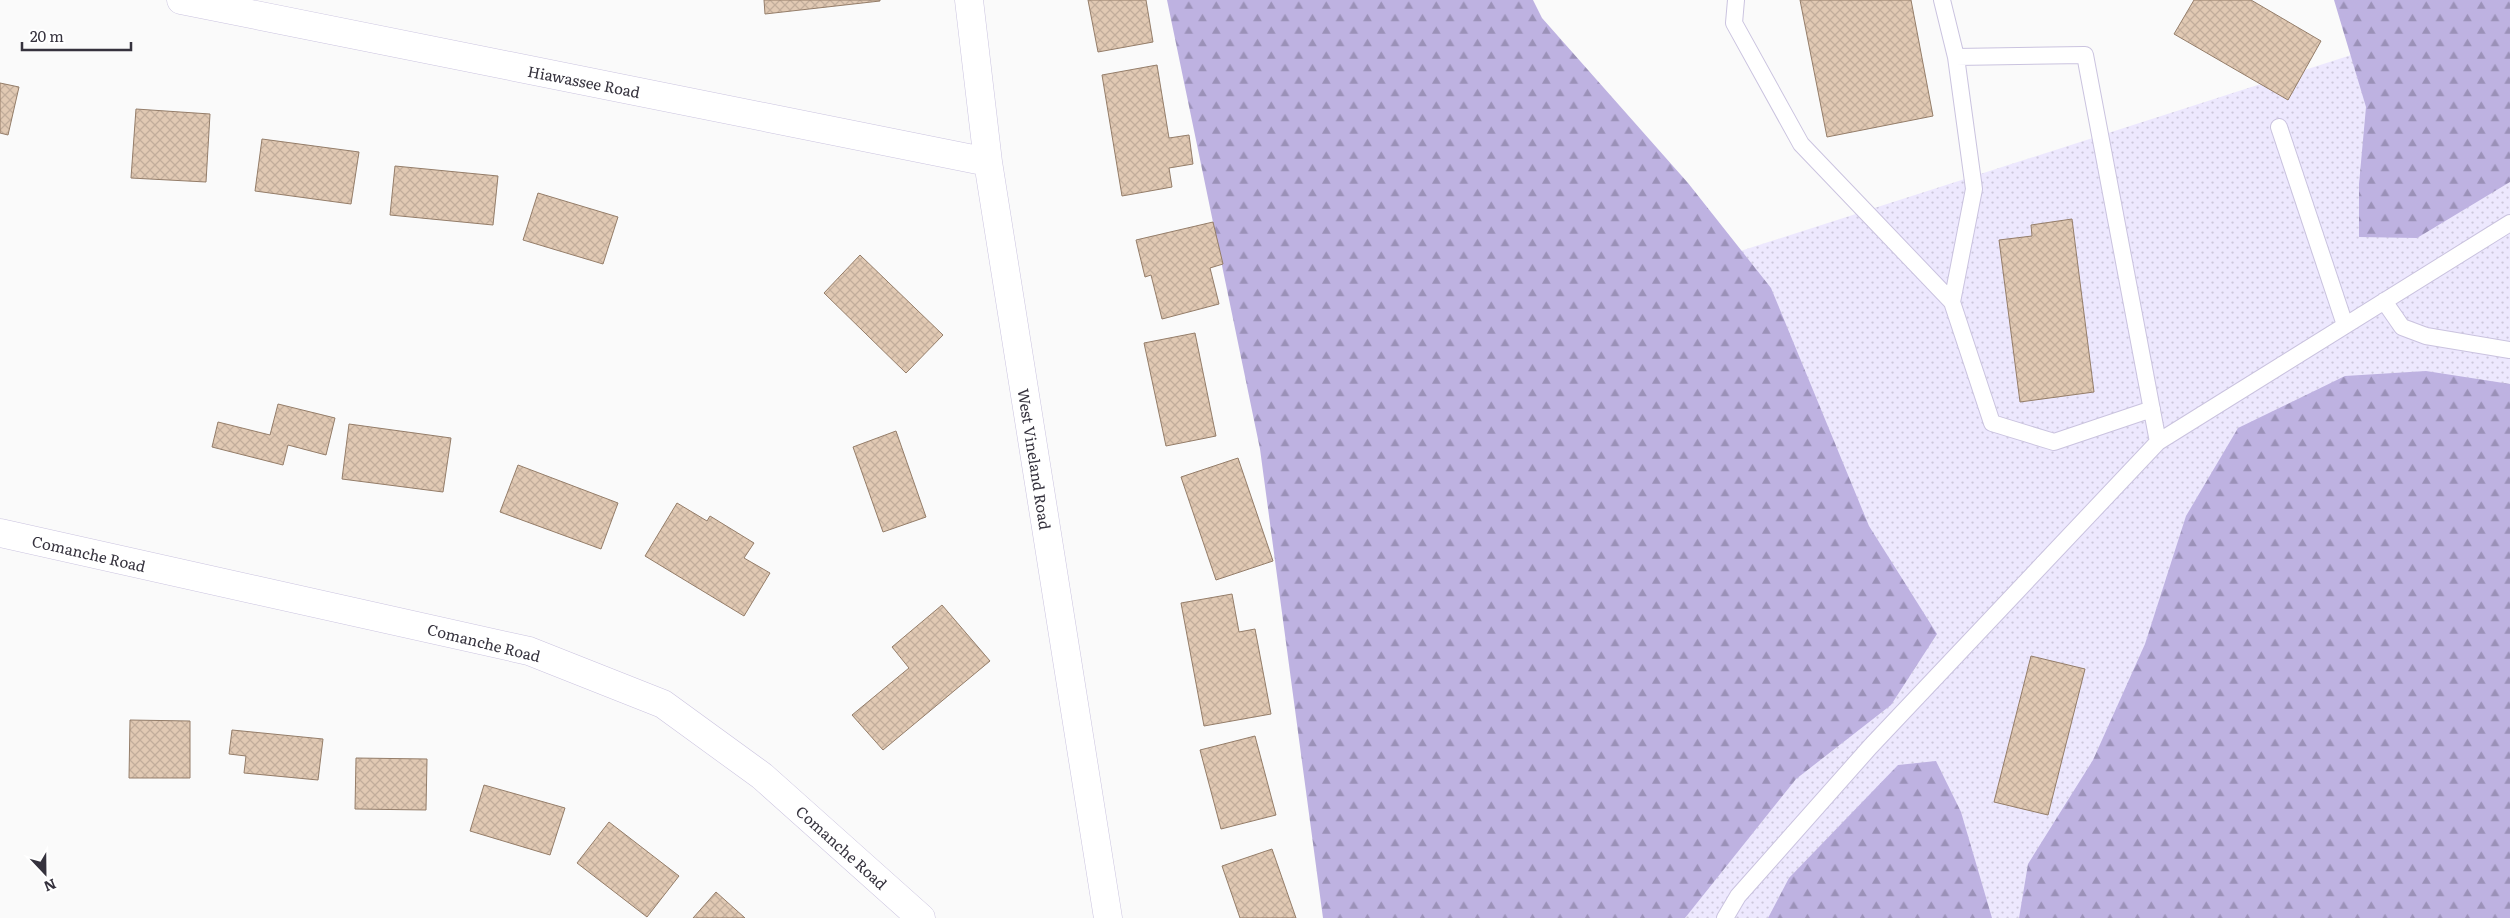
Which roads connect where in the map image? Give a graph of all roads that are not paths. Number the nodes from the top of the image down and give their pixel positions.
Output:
1 (181, 0) edge
2 (969, 0) edge
3 (1736, 0) edge
4 (1942, 0) edge
5 (1956, 57) junction
6 (2279, 127) dead end
7 (988, 162) junction
8 (2510, 223) edge
9 (2384, 301) junction
10 (1952, 302) junction
11 (2345, 325) junction
12 (2510, 350) edge
13 (2152, 409) junction
14 (2158, 442) junction
15 (0, 533) edge
16 (921, 918) edge
17 (1108, 918) edge
18 (1725, 918) edge

1 - 7 street, Hiawassee Road
2 - 7 street, West Vineland Road
3 - 10 lane
4 - 5 lane
5 - 10 lane
5 - 13 lane
6 - 11 lane
7 - 17 street, West Vineland Road
8 - 9 lane
9 - 11 lane
9 - 12 lane
10 - 13 lane
11 - 14 lane
13 - 14 lane
14 - 18 lane
15 - 16 street, Comanche Road

